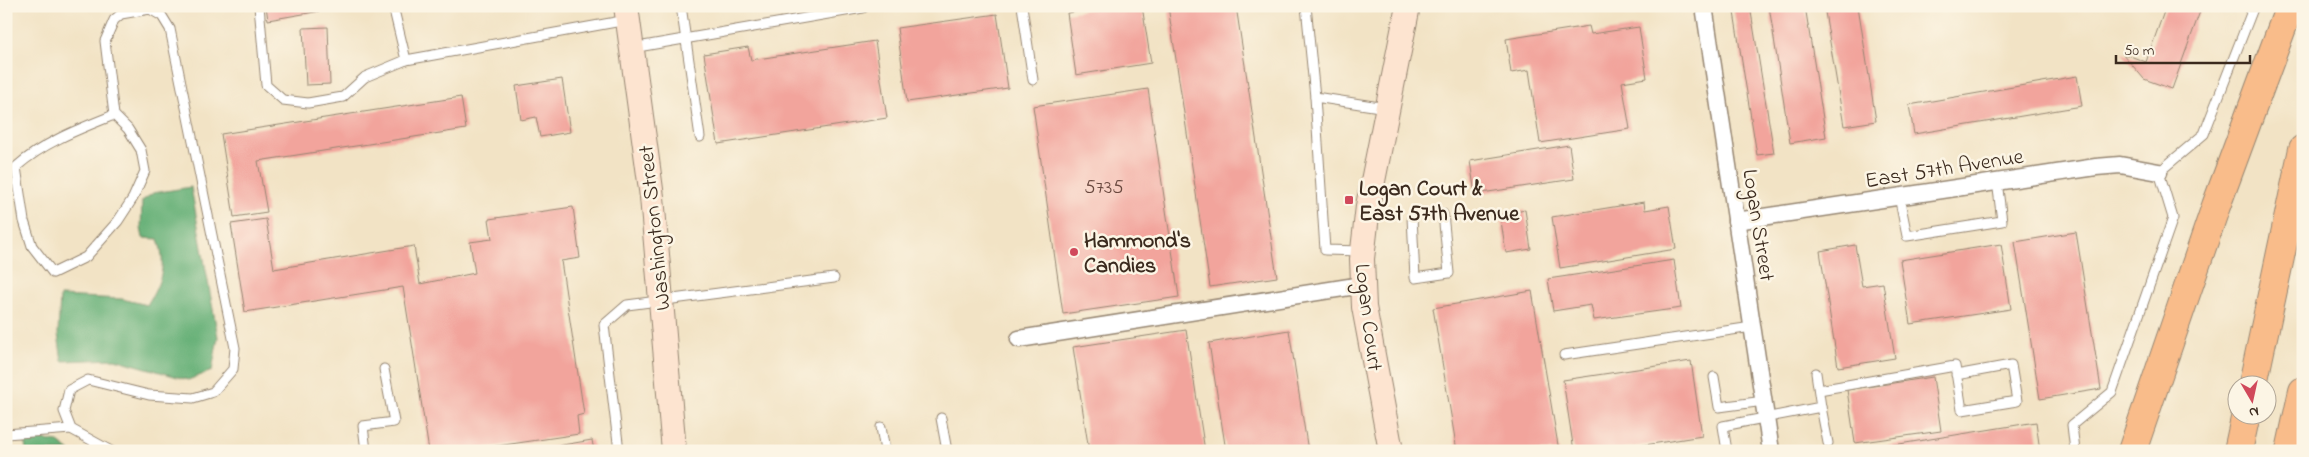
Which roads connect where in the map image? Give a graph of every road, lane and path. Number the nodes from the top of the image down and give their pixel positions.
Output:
1 (258, 6) edge
2 (393, 6) edge
3 (681, 6) edge
4 (863, 6) edge
5 (1022, 6) edge
6 (1306, 6) edge
7 (1408, 6) edge
8 (1704, 6) edge
9 (2254, 6) edge
10 (2290, 6) edge
11 (627, 13) edge
12 (686, 39) junction
13 (632, 48) junction
14 (406, 60) junction
15 (1033, 80) dead end
16 (1316, 97) junction
17 (1386, 108) junction
18 (114, 115) junction
19 (700, 137) dead end
20 (2303, 149) edge
21 (2159, 172) junction
22 (1997, 181) junction
23 (1899, 196) junction
24 (1443, 214) dead end
25 (1412, 218) dead end
26 (1736, 221) junction
27 (1362, 251) junction
28 (834, 278) dead end
29 (1362, 286) junction
30 (661, 299) junction
31 (1752, 327) junction
32 (1020, 339) dead end
33 (1564, 355) dead end
34 (384, 369) dead end
35 (1816, 373) dead end
36 (2255, 374) edge
37 (1956, 375) junction
38 (1714, 377) dead end
39 (1819, 390) junction
40 (2303, 391) edge
41 (1764, 401) junction
42 (1821, 407) junction
43 (941, 418) dead end
44 (1766, 418) junction
45 (2244, 424) edge
46 (881, 427) dead end
47 (71, 429) junction
48 (6, 434) edge
49 (1828, 443) dead end
50 (111, 451) edge
51 (366, 451) edge
52 (619, 451) edge
53 (674, 451) edge
54 (885, 451) edge
55 (947, 451) edge
56 (1391, 451) edge
57 (1727, 451) edge
58 (1771, 451) edge
59 (2074, 451) edge
60 (2132, 451) edge
61 (2238, 451) edge
62 (2290, 451) edge

1 - 14 lane
2 - 14 lane
3 - 12 lane
4 - 12 lane
5 - 15 lane
6 - 16 lane
7 - 17 street, Logan Court
8 - 26 street, Logan Street
9 - 21 lane
10 - 60 highway
11 - 13 street, Washington Street
11 - 14 lane
12 - 13 lane
12 - 19 lane
13 - 30 street, Washington Street
16 - 17 lane
16 - 27 lane
17 - 27 street, Logan Court
18 - 18 lane
18 - 47 lane
20 - 36 highway
21 - 22 street, East 57th Avenue
21 - 59 lane
22 - 23 street, East 57th Avenue
22 - 23 lane
23 - 26 street, East 57th Avenue
24 - 25 lane
26 - 31 street, Logan Street
27 - 29 street, Logan Court
28 - 30 lane
29 - 32 street
29 - 56 street, Logan Court
30 - 52 lane
30 - 53 street, Washington Street
31 - 33 lane
31 - 41 street, Logan Street
34 - 51 lane
35 - 39 lane
37 - 37 lane
37 - 39 lane
38 - 41 lane
39 - 42 lane
40 - 62 highway
41 - 44 street, Logan Street
42 - 44 lane
42 - 49 lane
43 - 55 lane
44 - 57 lane
44 - 58 street, Logan Street
45 - 61 highway
46 - 54 lane
47 - 48 lane
47 - 50 lane

